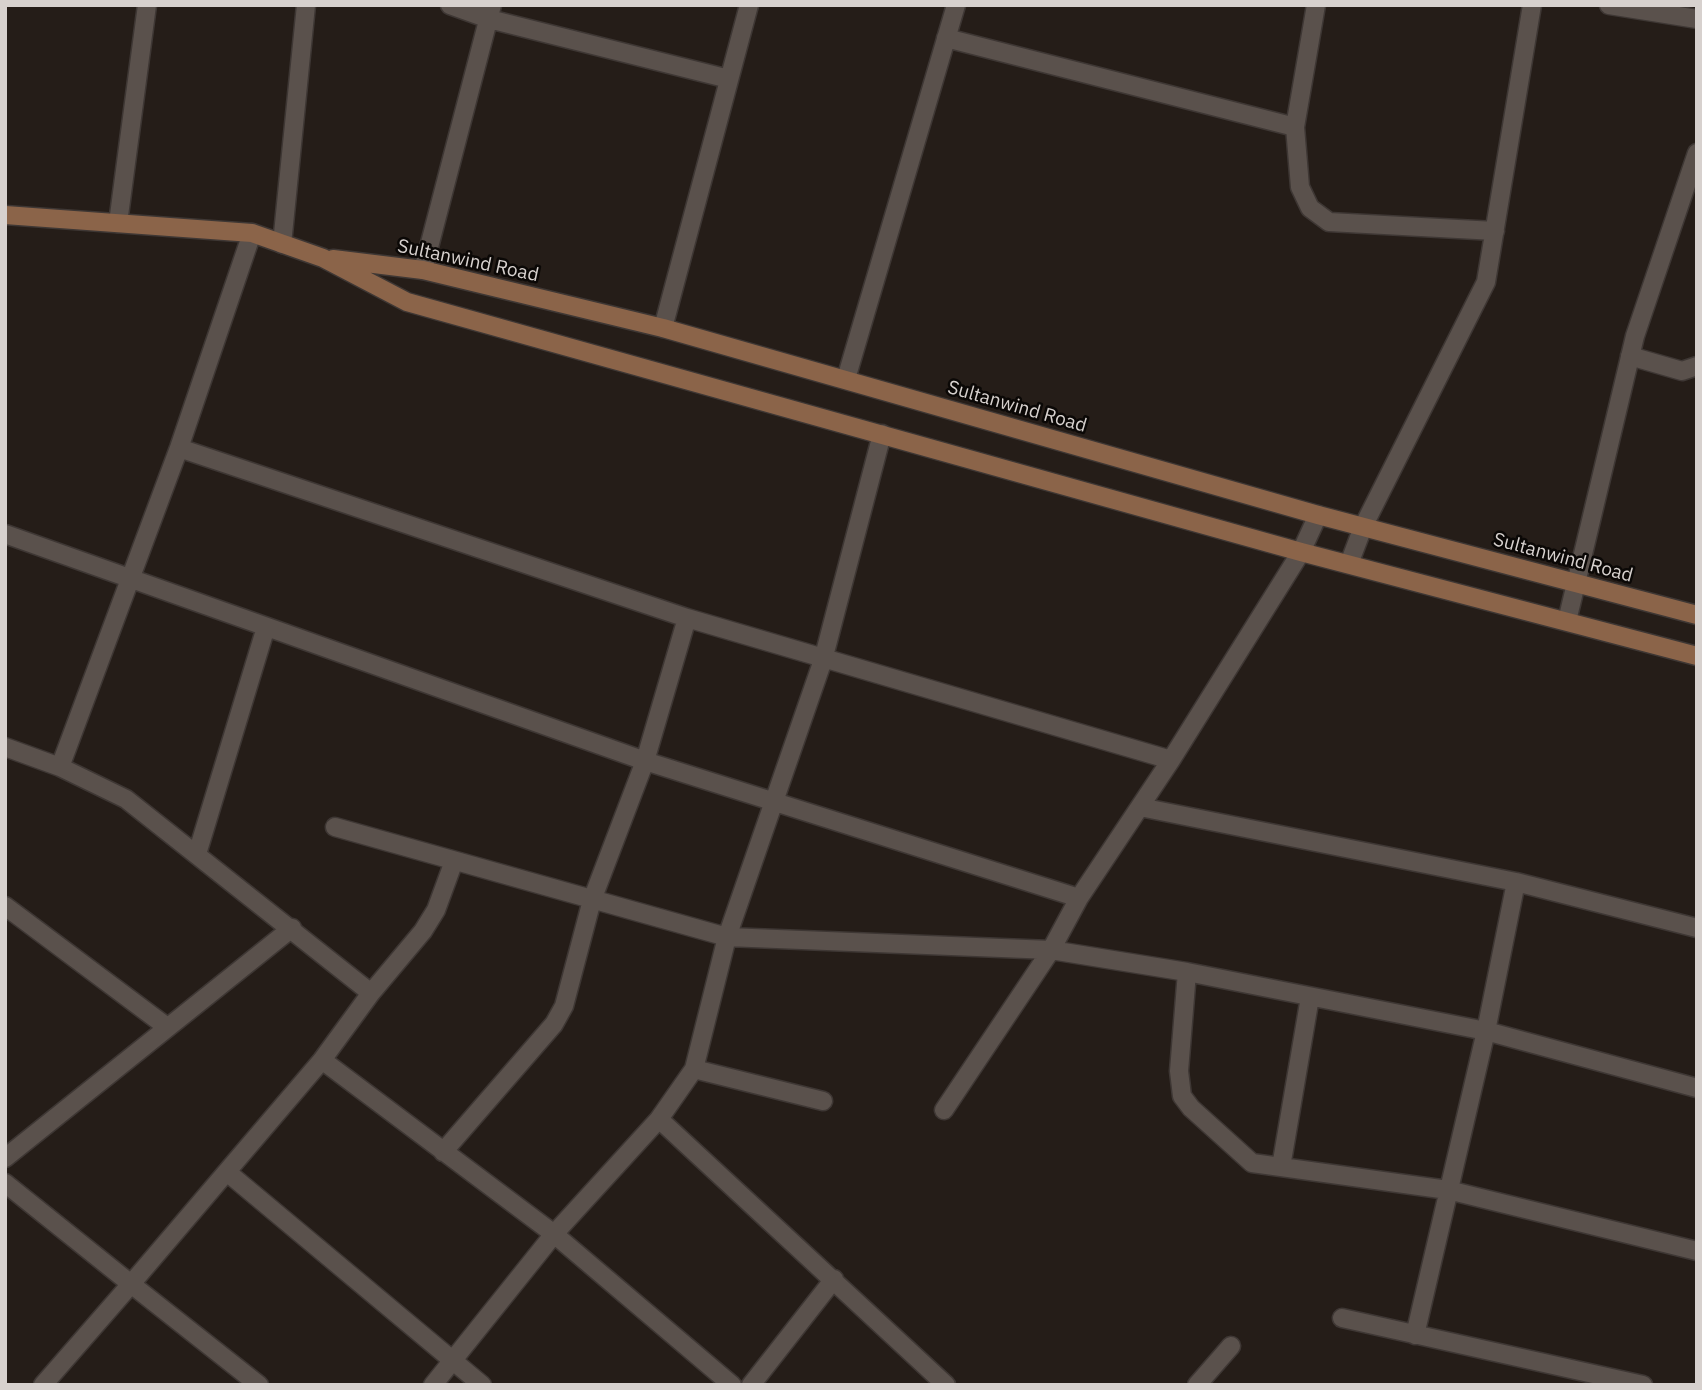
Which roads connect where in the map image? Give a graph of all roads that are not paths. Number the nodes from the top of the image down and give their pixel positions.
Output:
1 (147, 5) edge
2 (306, 5) edge
3 (450, 5) edge
4 (749, 5) edge
5 (956, 5) edge
6 (1317, 5) edge
7 (1532, 5) edge
8 (1609, 5) edge
9 (490, 12) edge
10 (1697, 19) edge
11 (946, 38) junction
12 (729, 79) junction
13 (1295, 127) junction
14 (1697, 153) edge
15 (5, 215) edge
16 (118, 223) junction
17 (1495, 231) junction
18 (252, 233) junction
19 (282, 244) junction
20 (323, 258) junction
21 (423, 270) junction
22 (663, 328) junction
23 (1630, 356) junction
24 (1697, 366) edge
25 (846, 379) junction
26 (883, 434) junction
27 (179, 448) junction
28 (1318, 515) junction
29 (1363, 527) junction
30 (5, 534) edge
31 (1301, 551) junction
32 (1349, 564) junction
33 (130, 579) junction
34 (1575, 583) junction
35 (1697, 615) edge
36 (687, 618) junction
37 (1567, 621) junction
38 (266, 627) junction
39 (1697, 656) edge
40 (823, 660) junction
41 (5, 747) edge
42 (1171, 760) junction
43 (645, 761) junction
44 (60, 767) junction
45 (774, 800) junction
46 (1140, 807) junction
47 (335, 827) dead end
48 (197, 854) junction
49 (454, 861) junction
50 (1516, 882) junction
51 (1079, 898) junction
52 (592, 900) junction
53 (5, 906) edge
54 (292, 928) junction
55 (1697, 928) edge
56 (727, 937) junction
57 (1051, 950) junction
58 (1187, 972) junction
59 (371, 993) junction
60 (1311, 996) junction
61 (167, 1027) junction
62 (1486, 1031) junction
63 (322, 1060) junction
64 (694, 1069) junction
65 (1697, 1088) edge
66 (823, 1101) dead end
67 (944, 1110) dead end
68 (659, 1119) junction
69 (443, 1152) junction
70 (5, 1158) edge
71 (1281, 1167) junction
72 (227, 1172) junction
73 (5, 1183) edge
74 (1448, 1190) junction
75 (554, 1234) junction
76 (1697, 1251) edge
77 (834, 1279) junction
78 (131, 1284) junction
79 (1342, 1318) dead end
80 (1415, 1335) junction
81 (1231, 1346) dead end
82 (453, 1360) junction
83 (43, 1385) edge
84 (258, 1385) edge
85 (433, 1385) edge
86 (482, 1385) edge
87 (732, 1385) edge
88 (751, 1385) edge
89 (946, 1385) edge
90 (1197, 1385) edge
91 (1643, 1385) edge

1 - 16 street
2 - 19 street
3 - 9 street
4 - 12 street
5 - 11 street
6 - 13 street
7 - 17 street
8 - 10 street
9 - 12 street
9 - 21 street
11 - 13 street
11 - 25 street
12 - 22 street
13 - 17 street
14 - 23 street
15 - 16 main road
16 - 18 main road
17 - 29 street
18 - 19 main road
18 - 27 street
19 - 20 main road
20 - 21 main road, Sultanwind Road
20 - 26 main road
21 - 22 main road, Sultanwind Road
22 - 25 main road, Sultanwind Road
23 - 24 street
23 - 34 street
25 - 28 main road, Sultanwind Road
26 - 31 main road
26 - 40 street
27 - 33 street
27 - 36 street
28 - 29 main road, Sultanwind Road
28 - 31 street
29 - 32 street
29 - 34 main road, Sultanwind Road
30 - 33 street
31 - 32 main road
31 - 42 street
32 - 37 main road
33 - 38 street
33 - 44 street
34 - 35 main road, Sultanwind Road
34 - 37 street
36 - 40 street
36 - 43 street
37 - 39 main road
38 - 43 street
38 - 48 street
40 - 42 street
40 - 45 street
41 - 44 street
42 - 46 street
43 - 45 street
43 - 52 street
44 - 48 street
45 - 51 street
45 - 56 street
46 - 50 street
46 - 51 street
47 - 49 street
48 - 54 street
49 - 52 street
49 - 59 street
50 - 55 street
50 - 62 street
51 - 57 street
52 - 56 street
52 - 69 street
53 - 61 street
54 - 59 street
54 - 61 street
56 - 57 street
56 - 64 street
57 - 58 street
57 - 67 street
58 - 60 street
58 - 71 street
59 - 63 street
60 - 62 street
60 - 71 street
61 - 70 street
62 - 65 street
62 - 74 street
63 - 69 street
63 - 72 street
64 - 66 street
64 - 68 street
68 - 75 street
68 - 77 street
69 - 75 street
71 - 74 street
72 - 78 street
72 - 82 street
73 - 78 street
74 - 76 street
74 - 80 street
75 - 82 street
75 - 87 street
77 - 88 street
77 - 89 street
78 - 83 street
78 - 84 street
79 - 80 street
80 - 91 street
81 - 90 street
82 - 85 street
82 - 86 street

